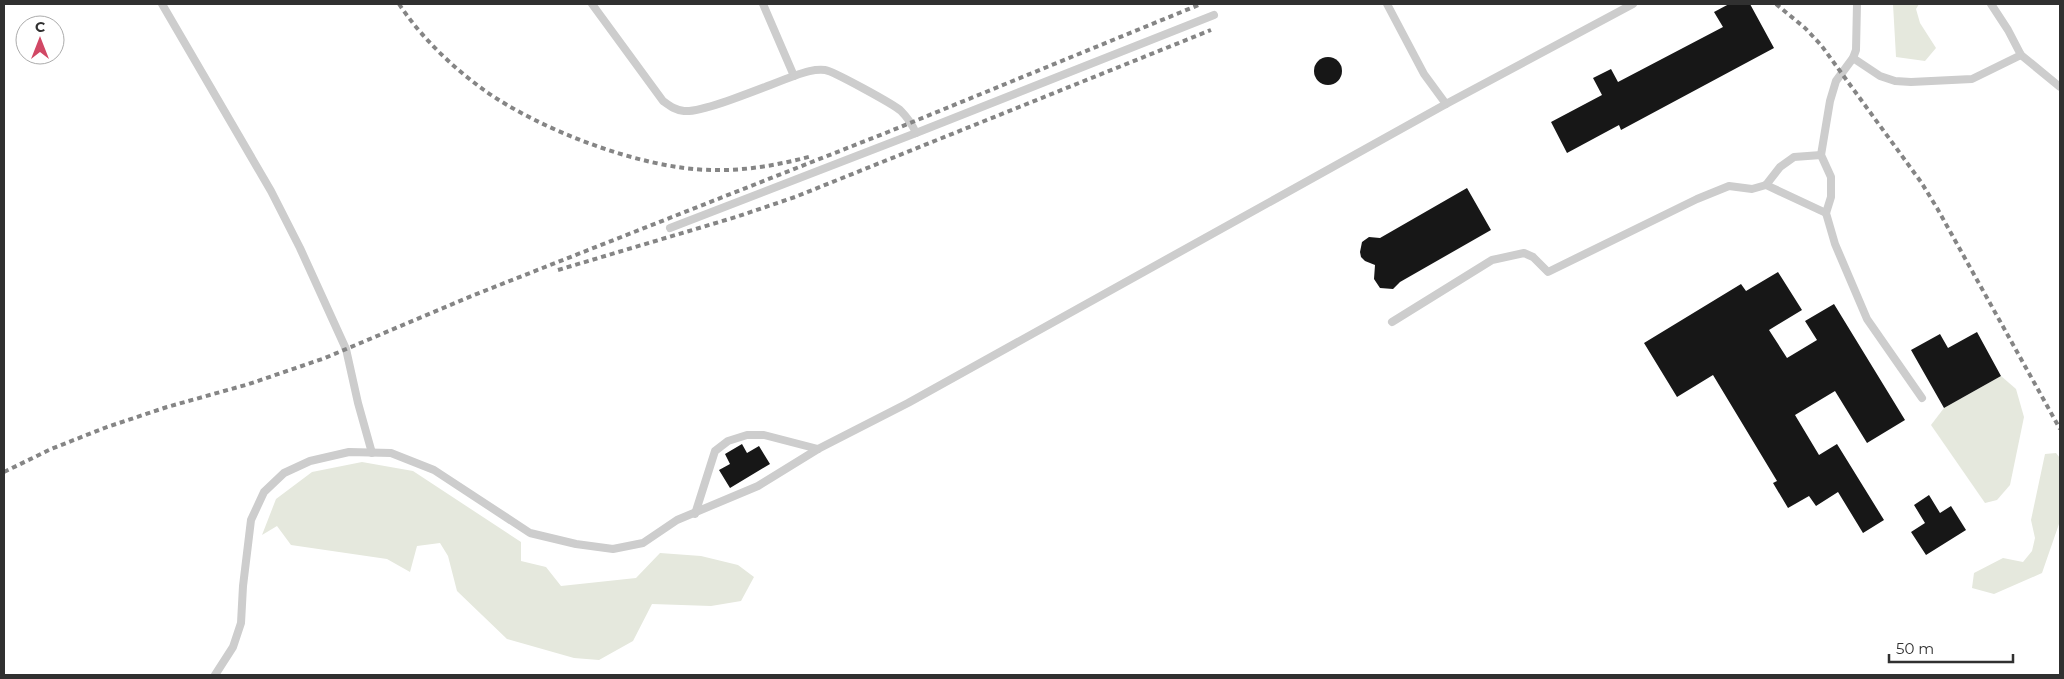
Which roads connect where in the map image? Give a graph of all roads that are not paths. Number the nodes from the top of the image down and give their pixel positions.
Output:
1 (162, 4) edge
2 (592, 4) edge
3 (763, 4) edge
4 (1387, 4) edge
5 (1633, 4) edge
6 (1857, 4) edge
7 (1991, 4) edge
8 (1214, 15) dead end
9 (2021, 55) junction
10 (1853, 58) junction
11 (794, 76) junction
12 (2060, 87) edge
13 (1446, 104) junction
14 (916, 134) junction
15 (1821, 155) junction
16 (1766, 185) junction
17 (1826, 213) junction
18 (670, 228) dead end
19 (1392, 322) dead end
20 (1922, 398) dead end
21 (818, 449) junction
22 (372, 452) junction
23 (695, 514) junction
24 (215, 675) edge

1 - 22 lane
2 - 11 lane
3 - 11 lane
4 - 13 lane
5 - 13 lane
6 - 10 lane
7 - 9 lane
8 - 14 lane
9 - 10 lane
9 - 12 lane
10 - 15 lane
11 - 14 lane
13 - 21 lane
14 - 18 lane
15 - 16 lane
15 - 17 lane
16 - 17 lane
16 - 19 lane
17 - 20 lane
21 - 23 lane
21 - 23 lane
22 - 23 lane
22 - 24 lane

